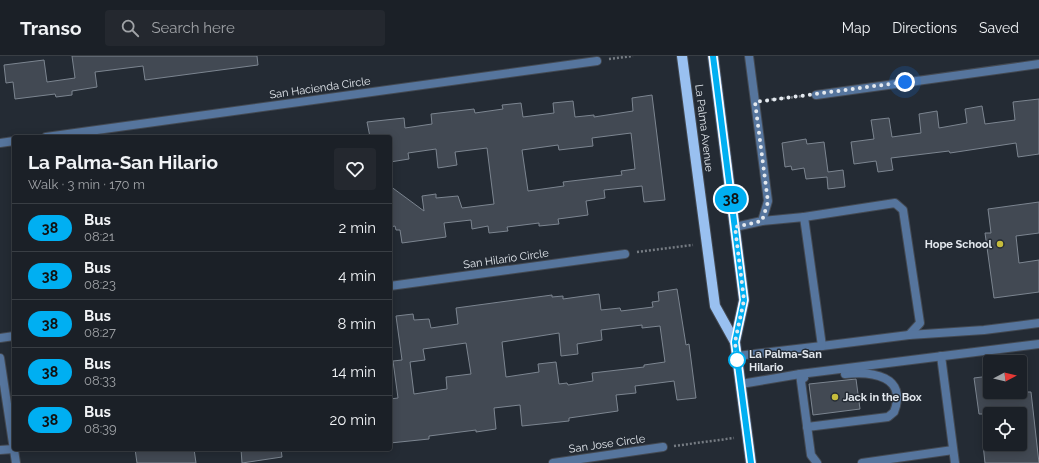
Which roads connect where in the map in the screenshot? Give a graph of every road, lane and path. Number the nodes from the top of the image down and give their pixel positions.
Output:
1 (633, 56) edge
2 (682, 56) edge
3 (713, 56) edge
4 (749, 56) edge
5 (597, 61) joint
6 (1039, 64) edge
7 (816, 94) joint
8 (755, 102) junction
9 (60, 135) edge
10 (12, 141) edge
11 (0, 143) edge
12 (804, 217) junction
13 (762, 221) junction
14 (735, 227) junction
15 (707, 243) junction
16 (625, 254) joint
17 (392, 286) edge
18 (1039, 323) edge
19 (909, 335) junction
20 (12, 336) edge
21 (0, 338) edge
22 (735, 342) junction
23 (1039, 344) edge
24 (822, 346) junction
25 (737, 356) junction
26 (941, 356) junction
27 (0, 358) edge
28 (800, 374) junction
29 (741, 384) junction
30 (807, 427) junction
31 (12, 436) edge
32 (748, 436) junction
33 (663, 447) joint
34 (12, 449) edge
35 (0, 450) edge
36 (953, 450) junction
37 (14, 451) edge
38 (607, 459) edge
39 (16, 463) edge
40 (553, 463) edge
41 (751, 463) edge
42 (817, 463) edge
43 (862, 463) edge
44 (955, 463) edge

1 - 5 path
2 - 15 main road, La Palma Avenue
3 - 14 main road, La Palma Avenue
4 - 8 street
5 - 9 street, San Hacienda Circle
6 - 7 street
7 - 8 path
8 - 13 street
10 - 11 street
12 - 13 street
12 - 19 street
12 - 24 street
13 - 14 street
14 - 22 main road, La Palma Avenue
15 - 16 path
15 - 22 main road, La Palma Avenue
16 - 17 street, San Hilario Circle
18 - 19 street
19 - 24 street
20 - 21 street
22 - 25 main road, La Palma Avenue
23 - 26 street
24 - 25 street
25 - 29 main road, La Palma Avenue
26 - 28 street
26 - 36 street
27 - 31 street
28 - 29 street
28 - 30 street
28 - 30 street
29 - 32 main road, La Palma Avenue
30 - 42 street
32 - 33 path
32 - 41 main road, La Palma Avenue
33 - 38 street, San Jose Circle
34 - 35 street
36 - 43 street
36 - 44 street
37 - 39 street
38 - 40 street, San Jose Circle

